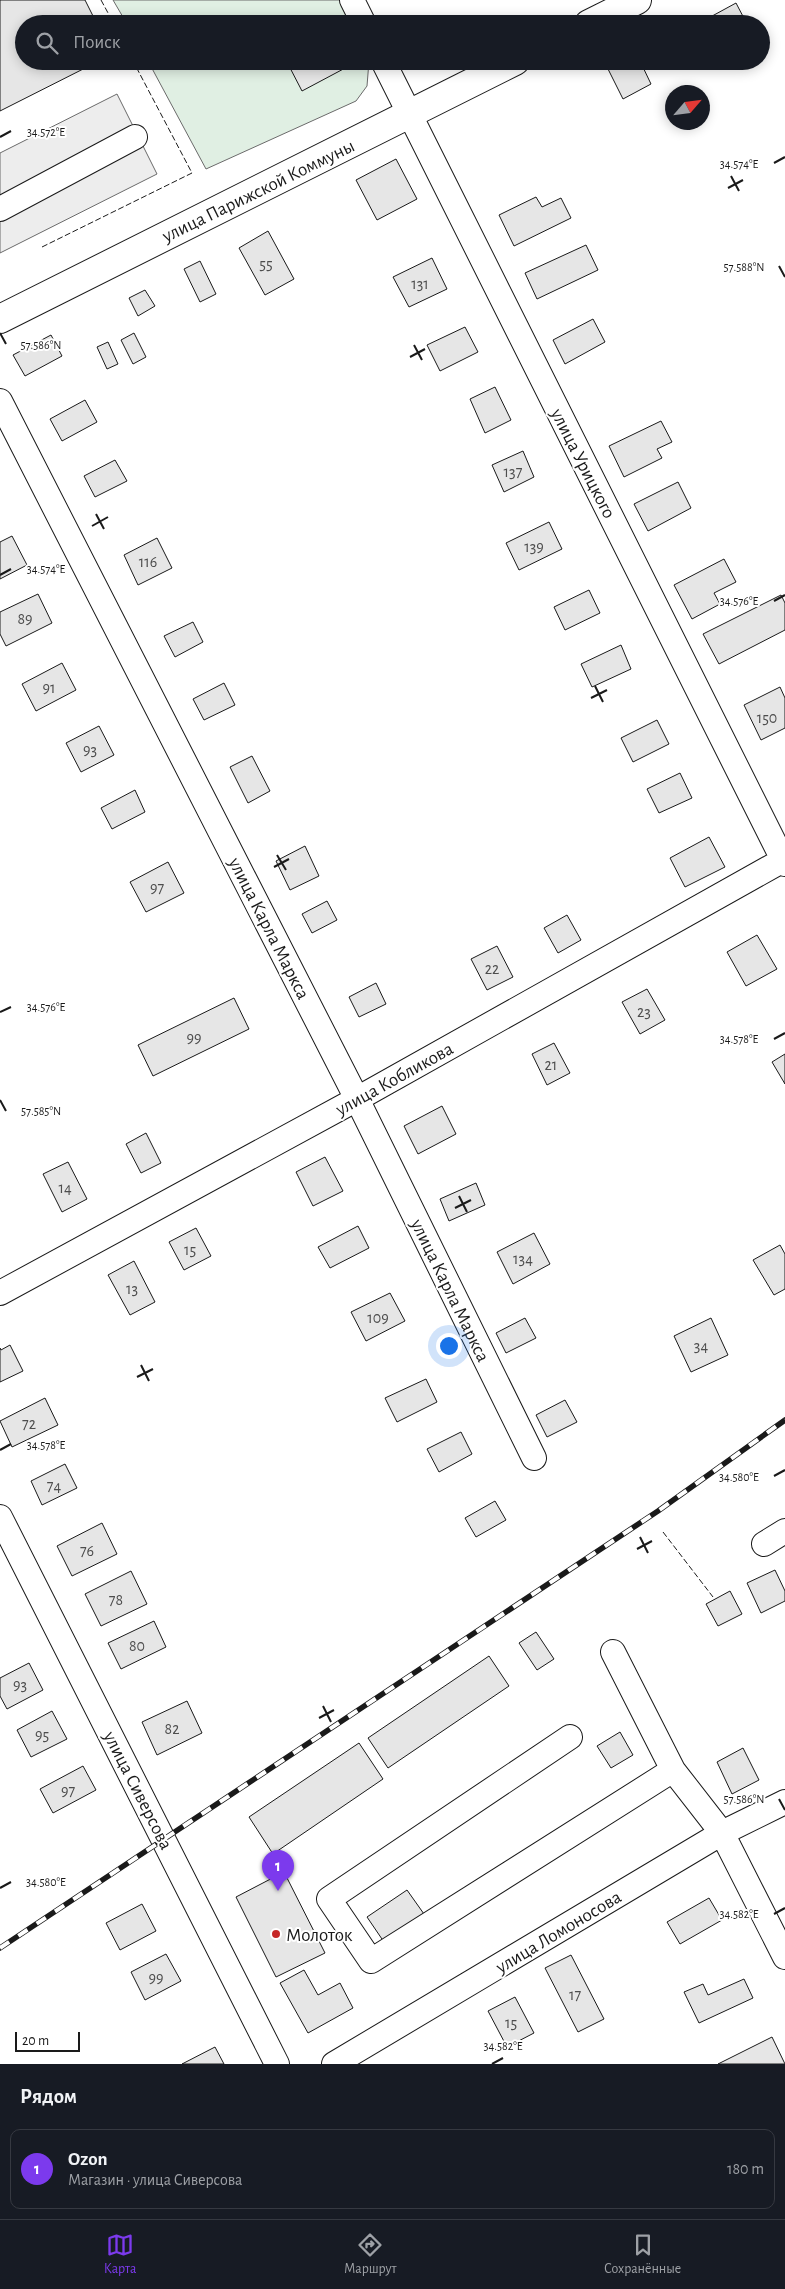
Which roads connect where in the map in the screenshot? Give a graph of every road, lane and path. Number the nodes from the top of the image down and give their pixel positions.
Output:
1 (352, 0) edge
2 (637, 0) edge
3 (360, 15) edge
4 (608, 15) edge
5 (387, 70) edge
6 (497, 70) edge
7 (409, 114) junction
8 (135, 137) dead end
9 (0, 208) edge
10 (0, 318) edge
11 (0, 401) edge
12 (784, 861) edge
13 (357, 1099) junction
14 (0, 1293) edge
15 (534, 1458) dead end
16 (0, 1517) edge
17 (785, 1531) edge
18 (764, 1544) dead end
19 (613, 1652) dead end
20 (570, 1737) dead end
21 (673, 1770) junction
22 (785, 1802) edge
23 (722, 1834) junction
24 (785, 1957) edge
25 (277, 2064) edge
26 (334, 2064) edge

1 - 3 street
2 - 4 highway
5 - 7 street, улица Урицкого
6 - 7 highway, улица Парижской Коммуны
7 - 10 highway, улица Парижской Коммуны
7 - 12 street, улица Урицкого
8 - 9 street
11 - 13 street, улица Карла Маркса
12 - 13 street, улица Кобликова
13 - 14 street, улица Кобликова
13 - 15 street, улица Карла Маркса
16 - 25 street, улица Сиверсова
17 - 18 street
19 - 21 street
20 - 21 street
21 - 23 street
22 - 23 street, улица Ломоносова
23 - 24 street
23 - 26 street, улица Ломоносова

